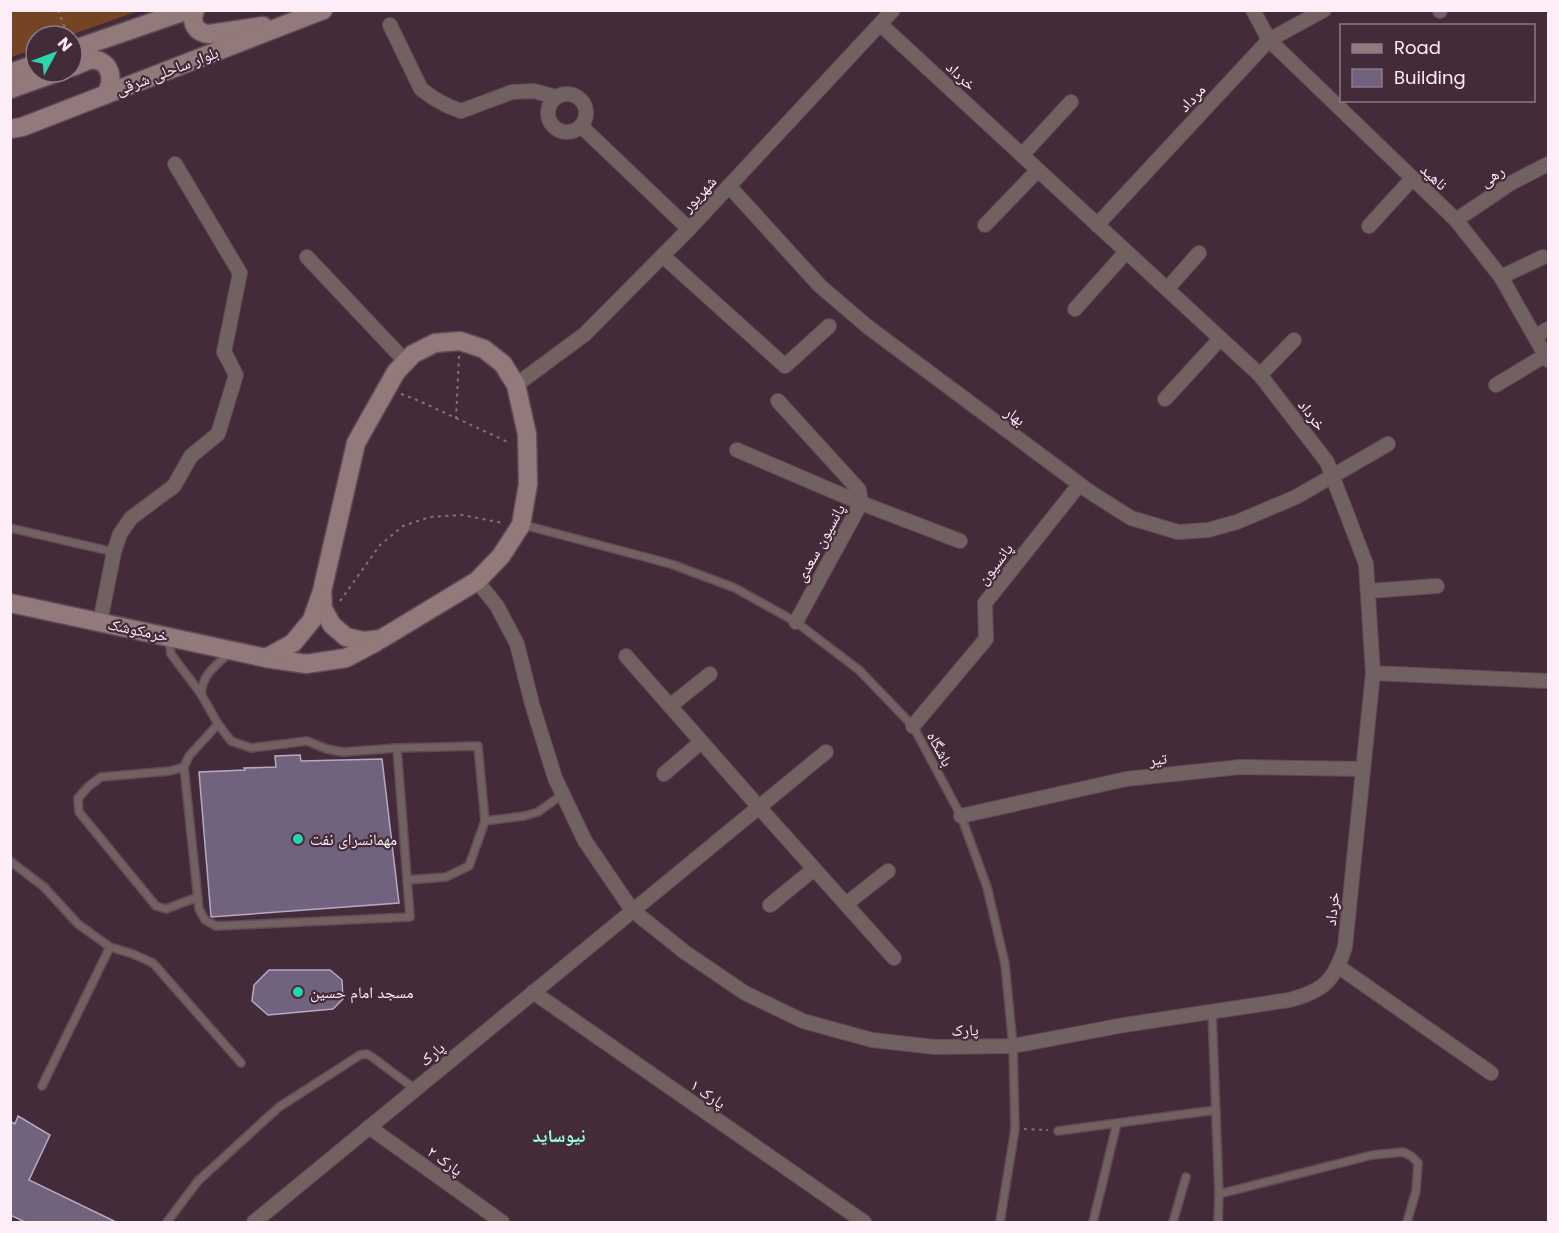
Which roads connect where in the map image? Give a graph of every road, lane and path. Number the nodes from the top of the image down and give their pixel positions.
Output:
1 (58, 10) edge
2 (188, 10) edge
3 (195, 10) edge
4 (323, 10) edge
5 (893, 10) edge
6 (1253, 10) edge
7 (1324, 10) edge
8 (295, 21) junction
9 (64, 24) edge
10 (880, 24) junction
11 (390, 25) dead end
12 (1269, 40) junction
13 (84, 46) edge
14 (84, 63) edge
15 (105, 95) junction
16 (556, 97) junction
17 (1071, 102) dead end
18 (581, 126) junction
19 (10, 129) edge
20 (1022, 155) junction
21 (175, 164) dead end
22 (1548, 164) edge
23 (1038, 170) junction
24 (1412, 179) junction
25 (729, 186) junction
26 (1456, 220) junction
27 (985, 225) dead end
28 (1097, 225) junction
29 (1369, 226) dead end
30 (690, 229) junction
31 (1126, 252) junction
32 (1199, 253) dead end
33 (663, 256) junction
34 (307, 257) dead end
35 (1543, 257) dead end
36 (1501, 278) junction
37 (1167, 289) junction
38 (1075, 309) dead end
39 (829, 326) dead end
40 (1548, 329) edge
41 (1535, 336) junction
42 (1220, 339) junction
43 (1294, 340) dead end
44 (460, 341) junction
45 (1547, 357) edge
46 (406, 362) junction
47 (1260, 375) junction
48 (516, 385) junction
49 (1496, 385) dead end
50 (387, 388) junction
51 (1165, 399) dead end
52 (778, 401) dead end
53 (456, 419) junction
54 (1388, 444) dead end
55 (737, 450) dead end
56 (527, 451) junction
57 (1332, 476) junction
58 (1079, 485) junction
59 (861, 503) junction
60 (521, 525) junction
61 (10, 528) edge
62 (960, 541) dead end
63 (114, 552) junction
64 (477, 581) junction
65 (1437, 586) dead end
66 (322, 591) junction
67 (1368, 591) junction
68 (10, 603) edge
69 (328, 617) junction
70 (100, 622) junction
71 (796, 622) junction
72 (169, 637) junction
73 (381, 639) junction
74 (232, 651) junction
75 (627, 656) dead end
76 (266, 658) junction
77 (1373, 672) junction
78 (710, 674) dead end
79 (1548, 681) edge
80 (201, 694) junction
81 (670, 706) junction
82 (218, 724) junction
83 (913, 726) junction
84 (701, 742) junction
85 (397, 748) junction
86 (826, 752) dead end
87 (184, 766) junction
88 (1364, 769) junction
89 (664, 774) dead end
90 (563, 794) junction
91 (758, 806) junction
92 (961, 816) junction
93 (485, 821) junction
94 (10, 861) edge
95 (814, 869) junction
96 (888, 871) dead end
97 (407, 880) junction
98 (198, 897) junction
99 (846, 904) junction
100 (770, 905) dead end
101 (632, 910) junction
102 (110, 946) junction
103 (894, 958) dead end
104 (1339, 967) junction
105 (1326, 983) joint
106 (533, 992) junction
107 (1212, 1011) junction
108 (1013, 1046) junction
109 (241, 1063) dead end
110 (1491, 1073) dead end
111 (42, 1086) dead end
112 (416, 1089) junction
113 (1216, 1110) junction
114 (1117, 1123) junction
115 (369, 1127) junction
116 (1015, 1129) junction
117 (1058, 1131) joint
118 (1186, 1177) dead end
119 (1219, 1194) junction
120 (167, 1222) edge
121 (254, 1222) edge
122 (502, 1222) edge
123 (864, 1222) edge
124 (1000, 1222) edge
125 (1093, 1222) edge
126 (1173, 1222) edge
127 (1218, 1222) edge
128 (1407, 1222) edge

1 - 9 path
2 - 13 street
3 - 8 street
4 - 8 street, بلوار ساحلی شرقی
5 - 10 street, شهریور
6 - 12 street, ناهید
7 - 12 street, مرداد
8 - 15 street, بلوار ساحلی شرقی
10 - 20 street, خرداد
10 - 25 street, شهریور
11 - 16 street
12 - 24 street, ناهید
12 - 28 street, مرداد
14 - 15 street
15 - 19 street, بلوار ساحلی شرقی
16 - 18 street
16 - 18 street
17 - 20 street
18 - 30 street
20 - 23 street, خرداد
21 - 63 street
22 - 26 street, رهی
23 - 27 street
23 - 28 street, خرداد
24 - 26 street, ناهید
24 - 29 street
25 - 30 street, شهریور
25 - 58 street, بهار
26 - 36 street, ناهید
28 - 31 street, خرداد
30 - 33 street, شهریور
31 - 37 street, خرداد
31 - 38 street
32 - 37 street
33 - 39 street
33 - 48 street, شهریور
34 - 46 street
35 - 36 street
36 - 41 street, ناهید
37 - 42 street, خرداد
40 - 41 street
41 - 45 street, ناهید
42 - 47 street, خرداد
42 - 51 street
43 - 47 street
44 - 46 street
44 - 48 street
44 - 53 path
45 - 49 street
46 - 50 street
47 - 57 street, خرداد
48 - 56 street
50 - 53 path
50 - 66 street
52 - 59 street, پانسیون سعدی
53 - 56 path
54 - 57 street, بهار
55 - 59 street
56 - 60 street
57 - 58 street, بهار
57 - 67 street, خرداد
58 - 83 street, پانسیون
59 - 62 street
59 - 71 street, پانسیون سعدی
60 - 64 street, خرمکوشک
60 - 69 path
60 - 71 lane, باشگاه
61 - 63 lane
63 - 70 street
64 - 73 street, خرمکوشک
64 - 90 street, پارک
65 - 67 street
66 - 69 street
66 - 76 street
67 - 77 street, خرداد
68 - 70 street, خرمکوشک
69 - 73 street
70 - 72 street, خرمکوشک
71 - 83 lane, باشگاه
72 - 74 street, خرمکوشک
72 - 80 lane
73 - 76 street, خرمکوشک
74 - 76 street, خرمکوشک
74 - 80 lane
75 - 81 street
77 - 79 street
77 - 88 street, خرداد
78 - 81 street
80 - 82 lane
81 - 84 street
82 - 85 lane
82 - 87 lane
83 - 92 lane, باشگاه
84 - 89 street
84 - 91 street
85 - 93 lane
85 - 97 lane
86 - 91 street, پارک
87 - 98 lane
87 - 98 lane
88 - 92 street, تیر
88 - 104 street, خرداد
90 - 93 lane
90 - 101 street, پارک
91 - 95 street
91 - 101 street, پارک
92 - 108 lane, باشگاه
93 - 97 lane
94 - 102 lane
95 - 99 street
95 - 100 street
96 - 99 street
97 - 98 lane
99 - 103 street
101 - 106 street, پارک
101 - 108 street, پارک
102 - 109 lane
102 - 111 lane
104 - 105 street, خرداد
104 - 110 street
105 - 107 street, پارک
106 - 112 street, پارک
106 - 123 street, پارک ۱
107 - 108 street, پارک
107 - 113 lane
108 - 116 lane, باشگاه
112 - 115 street, پارک
112 - 120 lane
113 - 114 lane
113 - 119 lane
114 - 117 lane
114 - 125 lane
115 - 121 street, پارک
115 - 122 street, پارک ۲
116 - 117 path
116 - 124 lane, باشگاه
118 - 126 lane
119 - 127 lane
119 - 128 lane

